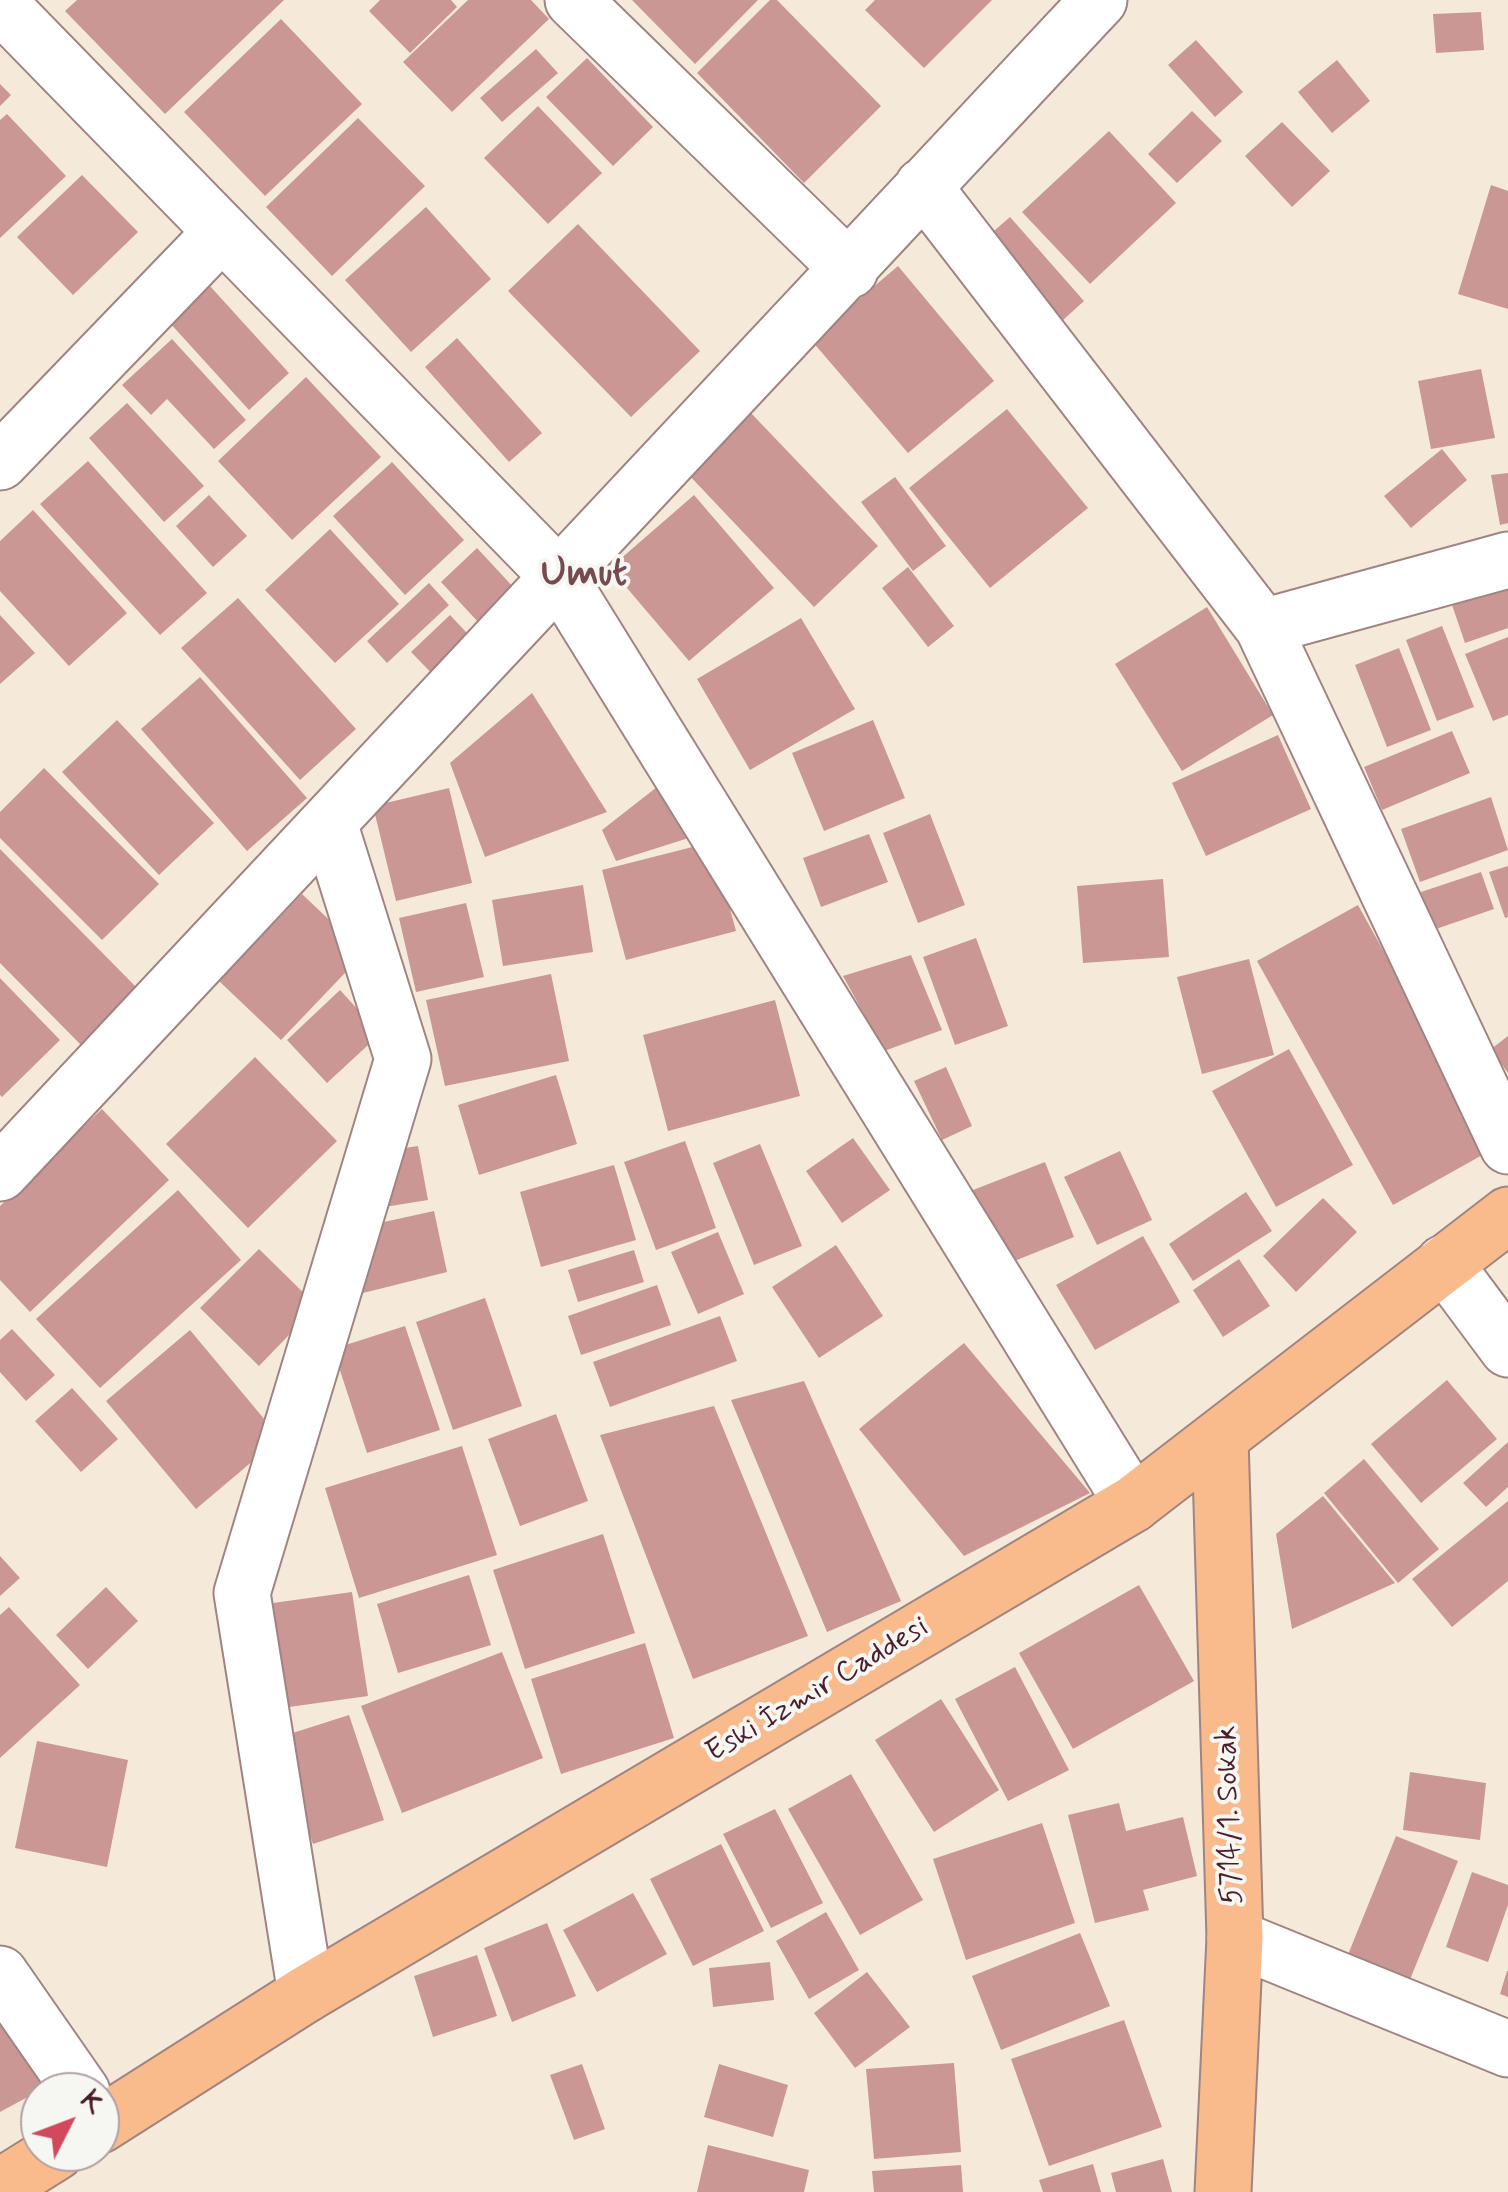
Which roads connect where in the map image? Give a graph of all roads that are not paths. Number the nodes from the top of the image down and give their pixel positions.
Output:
1 (573, 0) edge
2 (1100, 0) edge
3 (0, 4) edge
4 (922, 186) junction
5 (220, 234) junction
6 (850, 270) junction
7 (0, 462) edge
8 (1508, 560) edge
9 (558, 577) junction
10 (1263, 627) junction
11 (329, 823) junction
12 (1508, 1146) edge
13 (0, 1172) edge
14 (1508, 1215) edge
15 (1444, 1264) junction
16 (1508, 1350) edge
17 (1220, 1438) junction
18 (1133, 1504) junction
19 (1235, 1938) junction
20 (0, 1974) edge
21 (306, 1994) junction
22 (1508, 2049) edge
23 (67, 2072) edge
24 (120, 2100) edge
25 (24, 2172) edge
26 (0, 2187) edge
27 (1224, 2192) edge

1 - 6 street
2 - 4 street
3 - 5 street
4 - 6 street
4 - 10 street
5 - 7 street
5 - 9 street
6 - 9 street
8 - 10 street
9 - 11 street
9 - 18 street
10 - 12 street
11 - 13 street
11 - 21 street
14 - 15 main road, Eski İzmir Caddesi
15 - 16 street
15 - 17 main road, Eski İzmir Caddesi
17 - 18 main road, Eski İzmir Caddesi
17 - 19 main road, 5714/1. Sokak
18 - 21 main road, Eski İzmir Caddesi
19 - 22 street
19 - 27 main road, 5714/1. Sokak
20 - 23 street
21 - 24 main road, Eski İzmir Caddesi
25 - 26 main road

